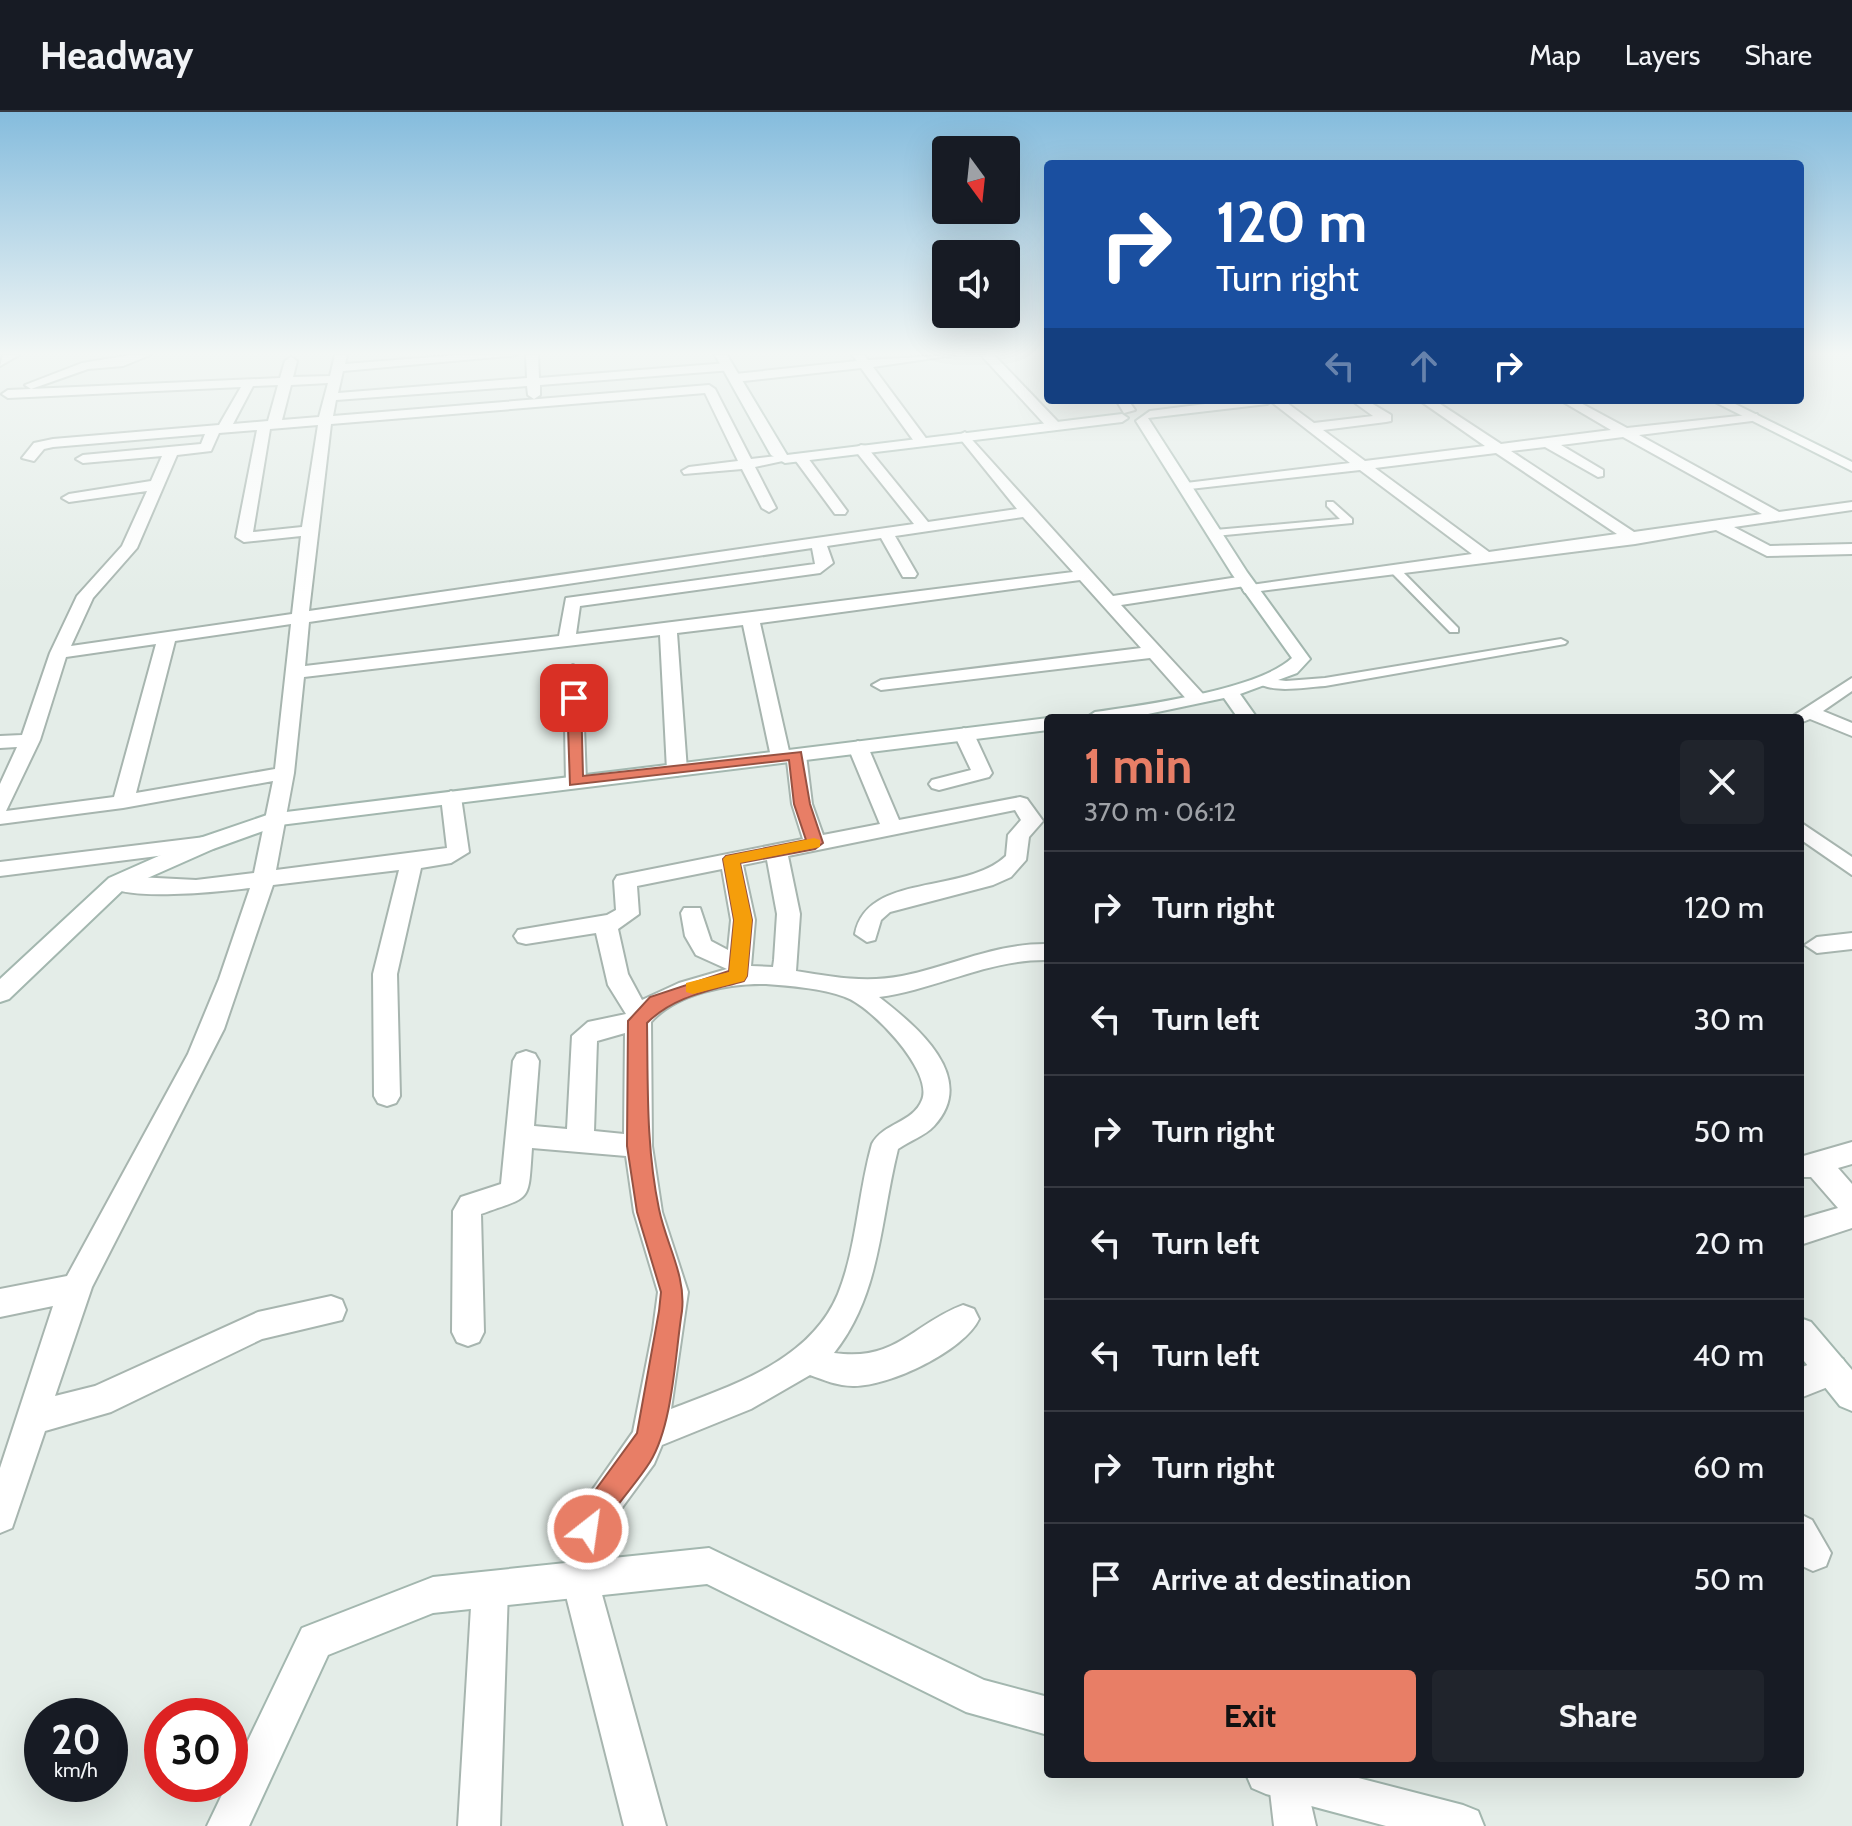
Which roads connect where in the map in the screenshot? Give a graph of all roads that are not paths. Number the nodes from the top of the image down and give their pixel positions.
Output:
1 (155, 435) edge
2 (215, 435) edge
3 (267, 435) edge
4 (323, 435) edge
5 (733, 435) edge
6 (767, 435) edge
7 (917, 435) edge
8 (974, 435) edge
9 (1156, 435) edge
10 (1324, 435) edge
11 (1476, 435) edge
12 (1619, 435) edge
13 (1629, 435) edge
14 (1788, 435) edge
15 (965, 436) junction
16 (921, 441) junction
17 (1550, 444) junction
18 (861, 449) junction
19 (1498, 450) junction
20 (171, 452) junction
21 (29, 458) dead end
22 (792, 458) junction
23 (83, 459) dead end
24 (747, 464) junction
25 (1364, 465) junction
26 (1852, 467) edge
27 (689, 471) dead end
28 (1598, 473) dead end
29 (156, 485) junction
30 (1186, 487) junction
31 (69, 498) dead end
32 (1330, 504) dead end
33 (1852, 506) edge
34 (769, 508) dead end
35 (840, 511) dead end
36 (1027, 512) junction
37 (1778, 517) junction
38 (1721, 526) junction
39 (925, 528) junction
40 (310, 531) junction
41 (886, 533) junction
42 (1215, 533) junction
43 (1635, 539) junction
44 (818, 543) junction
45 (1852, 549) edge
46 (1484, 556) junction
47 (1394, 569) junction
48 (909, 574) dead end
49 (1084, 575) junction
50 (1248, 586) junction
51 (1109, 602) junction
52 (301, 617) junction
53 (750, 617) junction
54 (668, 627) junction
55 (1454, 630) dead end
56 (167, 637) junction
57 (567, 640) junction
58 (1561, 642) dead end
59 (1154, 652) junction
60 (59, 653) junction
61 (573, 670) dead end
62 (298, 672) junction
63 (1262, 682) junction
64 (1852, 683) edge
65 (881, 685) dead end
66 (1229, 692) junction
67 (1196, 698) junction
68 (1115, 714) edge
69 (1245, 714) edge
70 (1804, 714) edge
71 (1804, 715) edge
72 (1044, 724) edge
73 (1852, 730) edge
74 (964, 734) junction
75 (30, 740) junction
76 (0, 742) edge
77 (858, 747) junction
78 (788, 756) junction
79 (677, 770) junction
80 (284, 773) junction
81 (576, 782) junction
82 (939, 784) dead end
83 (451, 797) junction
84 (123, 802) junction
85 (0, 806) edge
86 (0, 818) edge
87 (277, 819) junction
88 (892, 828) junction
89 (1804, 832) edge
90 (815, 843) junction
91 (205, 844) junction
92 (776, 851) junction
93 (731, 859) junction
94 (412, 861) junction
95 (1852, 868) edge
96 (0, 869) edge
97 (264, 878) junction
98 (117, 883) junction
99 (692, 913) dead end
100 (607, 923) junction
101 (867, 934) dead end
102 (526, 936) dead end
103 (1852, 941) edge
104 (1817, 945) dead end
105 (1044, 952) edge
106 (739, 968) junction
107 (782, 978) junction
108 (855, 990) junction
109 (0, 993) edge
110 (640, 1018) junction
111 (526, 1061) dead end
112 (387, 1096) dead end
113 (520, 1136) junction
114 (580, 1141) junction
115 (638, 1146) junction
116 (1852, 1153) edge
117 (1808, 1166) edge
118 (1852, 1204) edge
119 (1852, 1216) edge
120 (1804, 1231) edge
121 (77, 1288) junction
122 (0, 1303) edge
123 (331, 1310) dead end
124 (963, 1319) dead end
125 (468, 1332) dead end
126 (1804, 1337) edge
127 (810, 1360) junction
128 (1832, 1370) junction
129 (1804, 1381) edge
130 (1852, 1395) edge
131 (32, 1418) junction
132 (650, 1433) junction
133 (0, 1516) edge
134 (580, 1580) junction
135 (490, 1590) junction
136 (1044, 1715) edge
137 (1276, 1778) edge
138 (1280, 1778) edge
139 (228, 1826) edge
140 (479, 1826) edge
141 (645, 1826) edge
142 (1295, 1826) edge
143 (1463, 1826) edge

1 - 21 street
2 - 20 street
3 - 40 street
4 - 40 street
5 - 24 street
6 - 22 street
7 - 16 street
8 - 15 street
9 - 30 street
10 - 25 street
11 - 19 street
12 - 17 street
13 - 37 street
14 - 26 street
15 - 16 street
15 - 36 street
16 - 18 street
17 - 19 street
17 - 28 street
18 - 22 street
18 - 39 street
19 - 25 street
19 - 43 street
20 - 23 street
20 - 29 street
22 - 24 street
22 - 35 street
24 - 27 street
24 - 34 street
25 - 30 street
25 - 46 street
29 - 31 street
29 - 60 street
30 - 42 street
32 - 42 lane
33 - 37 street
36 - 39 street
36 - 49 street
37 - 38 street
38 - 43 street
38 - 45 street
39 - 41 street
40 - 52 street
41 - 44 street
41 - 48 street
42 - 50 street
43 - 46 street
44 - 52 street
44 - 57 street
46 - 47 street
47 - 50 street
47 - 55 lane
49 - 51 street
49 - 53 street
50 - 51 street
50 - 63 street
51 - 59 street
52 - 56 street
52 - 62 street
53 - 54 street
53 - 78 street
54 - 57 street
54 - 79 street
56 - 60 street
56 - 84 street
57 - 62 street
58 - 63 lane
59 - 65 street
59 - 67 street
60 - 75 street
61 - 81 street
62 - 80 street
63 - 66 street
64 - 70 street
66 - 67 street
66 - 69 street
67 - 68 street
71 - 73 street
72 - 74 street
74 - 77 street
74 - 82 street
75 - 76 street
75 - 85 street
77 - 78 street
77 - 88 street
78 - 79 street
78 - 90 street
79 - 81 street
80 - 84 street
80 - 87 street
81 - 83 street
83 - 87 street
83 - 94 street
84 - 86 street
87 - 91 street
87 - 97 street
88 - 90 street
88 - 101 street
89 - 95 street
90 - 92 street
91 - 96 street
91 - 98 street
92 - 93 street
92 - 107 street
93 - 100 street
93 - 106 street
94 - 97 street
94 - 112 street
97 - 98 street
97 - 121 street
98 - 109 street
99 - 106 street
100 - 102 street
100 - 110 street
103 - 104 street
105 - 108 street
106 - 107 street
106 - 110 street
107 - 108 street
108 - 127 street
110 - 114 street
110 - 115 street
111 - 113 street
113 - 114 street
113 - 125 street
114 - 115 street
115 - 132 street
116 - 117 street
117 - 118 street
119 - 120 street
121 - 122 street
121 - 131 street
123 - 131 street
124 - 127 street
126 - 128 street
127 - 132 street
128 - 129 street
128 - 130 street
131 - 133 street
132 - 134 street
134 - 135 street
134 - 136 street
134 - 141 street
135 - 139 street
135 - 140 street
137 - 142 street
138 - 143 street

